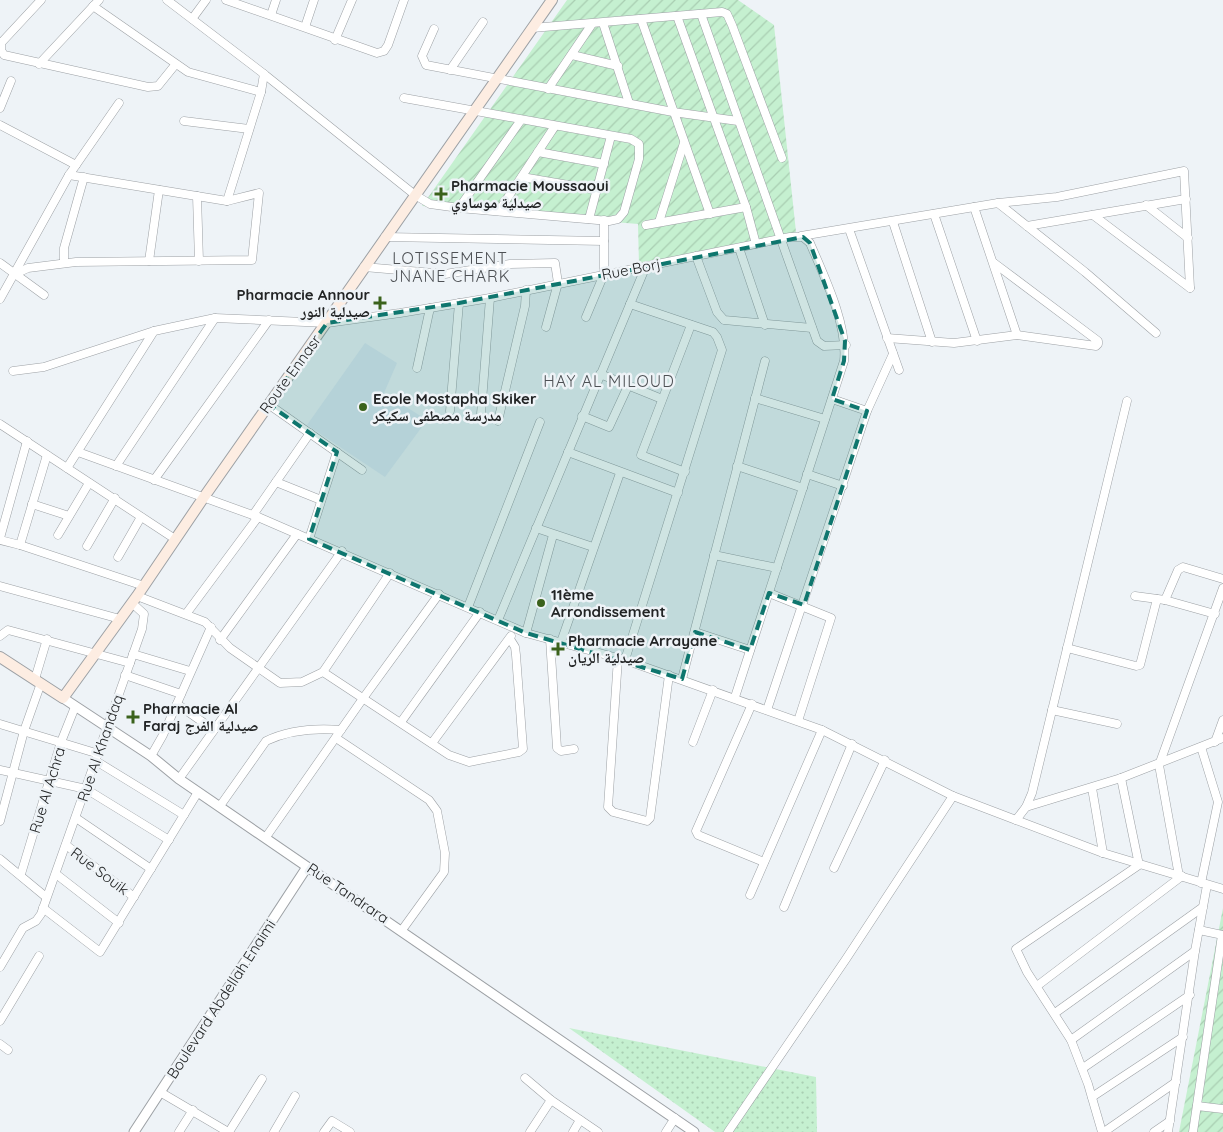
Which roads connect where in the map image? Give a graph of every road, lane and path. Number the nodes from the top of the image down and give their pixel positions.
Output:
1 (41, 0) edge
2 (167, 0) edge
3 (206, 0) edge
4 (226, 0) edge
5 (276, 0) edge
6 (314, 0) edge
7 (352, 0) edge
8 (404, 0) edge
9 (552, 0) edge
10 (96, 3) edge
11 (700, 14) junction
12 (271, 15) junction
13 (677, 16) junction
14 (192, 19) junction
15 (641, 19) junction
16 (483, 22) dead end
17 (603, 23) junction
18 (592, 24) junction
19 (305, 27) junction
20 (532, 28) junction
21 (434, 29) dead end
22 (335, 40) junction
23 (572, 54) junction
24 (39, 64) junction
25 (175, 65) junction
26 (618, 66) junction
27 (450, 70) junction
28 (264, 74) junction
29 (496, 79) junction
30 (11, 81) dead end
31 (548, 89) junction
32 (261, 92) junction
33 (404, 98) dead end
34 (119, 103) dead end
35 (629, 103) junction
36 (0, 108) edge
37 (475, 112) junction
38 (673, 112) junction
39 (714, 118) junction
40 (521, 120) junction
41 (184, 121) dead end
42 (738, 121) junction
43 (0, 125) edge
44 (555, 126) junction
45 (249, 129) junction
46 (612, 136) junction
47 (684, 143) junction
48 (538, 152) junction
49 (782, 158) dead end
50 (604, 164) junction
51 (76, 165) junction
52 (69, 175) junction
53 (84, 177) junction
54 (522, 177) junction
55 (158, 190) junction
56 (597, 190) junction
57 (415, 195) junction
58 (197, 196) junction
59 (1186, 198) junction
60 (227, 201) junction
61 (998, 203) junction
62 (1146, 206) junction
63 (746, 207) junction
64 (974, 207) junction
65 (459, 208) junction
66 (499, 212) junction
67 (710, 214) junction
68 (934, 214) junction
69 (1093, 215) junction
70 (589, 219) junction
71 (604, 220) junction
72 (659, 222) junction
73 (894, 222) junction
74 (646, 225) dead end
75 (1027, 226) junction
76 (849, 229) junction
77 (799, 236) junction
78 (385, 237) junction
79 (1188, 238) junction
80 (781, 239) junction
81 (604, 240) junction
82 (756, 244) junction
83 (739, 248) junction
84 (696, 256) junction
85 (149, 261) junction
86 (199, 261) junction
87 (64, 262) junction
88 (994, 262) junction
89 (0, 263) edge
90 (646, 266) junction
91 (364, 267) junction
92 (15, 274) junction
93 (604, 274) junction
94 (558, 283) junction
95 (526, 290) junction
96 (44, 295) dead end
97 (490, 298) junction
98 (0, 300) edge
99 (459, 303) junction
100 (630, 304) junction
101 (430, 308) junction
102 (586, 317) dead end
103 (215, 318) junction
104 (269, 320) junction
105 (327, 323) junction
106 (691, 325) junction
107 (765, 325) junction
108 (546, 327) dead end
109 (812, 328) junction
110 (154, 331) junction
111 (1156, 333) dead end
112 (1017, 335) junction
113 (887, 338) junction
114 (977, 341) junction
115 (932, 342) junction
116 (846, 345) junction
117 (893, 354) junction
118 (765, 361) dead end
119 (417, 368) dead end
120 (899, 370) dead end
121 (13, 371) dead end
122 (600, 374) junction
123 (628, 386) junction
124 (755, 398) junction
125 (662, 399) junction
126 (832, 399) junction
127 (1127, 401) dead end
128 (268, 404) junction
129 (450, 411) dead end
130 (867, 411) junction
131 (481, 414) dead end
132 (582, 416) junction
133 (825, 419) junction
134 (498, 421) dead end
135 (540, 422) dead end
136 (0, 424) edge
137 (0, 429) edge
138 (10, 430) junction
139 (310, 434) junction
140 (28, 441) junction
141 (78, 452) junction
142 (337, 452) junction
143 (568, 452) junction
144 (47, 455) junction
145 (116, 466) junction
146 (737, 466) junction
147 (67, 468) junction
148 (362, 470) dead end
149 (685, 472) junction
150 (620, 473) junction
151 (808, 474) junction
152 (154, 480) junction
153 (276, 482) junction
154 (89, 483) junction
155 (843, 486) junction
156 (803, 488) junction
157 (678, 493) junction
158 (204, 497) junction
159 (115, 498) junction
160 (321, 500) junction
161 (32, 504) junction
162 (69, 516) junction
163 (255, 516) junction
164 (141, 517) junction
165 (536, 528) junction
166 (297, 534) junction
167 (58, 535) dead end
168 (554, 535) junction
169 (308, 538) junction
170 (0, 539) edge
171 (176, 539) junction
172 (20, 544) junction
173 (87, 546) dead end
174 (593, 547) junction
175 (342, 551) junction
176 (714, 555) junction
177 (118, 557) dead end
178 (777, 568) junction
179 (390, 573) junction
180 (1223, 580) edge
181 (0, 586) edge
182 (144, 586) junction
183 (1223, 588) edge
184 (769, 593) junction
185 (438, 594) junction
186 (1135, 596) dead end
187 (1161, 599) junction
188 (135, 600) junction
189 (804, 605) junction
190 (468, 607) junction
191 (480, 612) junction
192 (186, 614) junction
193 (1215, 614) junction
194 (120, 619) junction
195 (498, 620) junction
196 (210, 627) junction
197 (514, 628) junction
198 (695, 632) junction
199 (526, 633) junction
200 (0, 636) edge
201 (47, 639) junction
202 (510, 639) junction
203 (550, 639) junction
204 (220, 640) junction
205 (561, 642) junction
206 (1068, 648) junction
207 (750, 650) junction
208 (95, 652) junction
209 (133, 654) junction
210 (0, 656) edge
211 (622, 659) junction
212 (130, 662) junction
213 (258, 670) junction
214 (190, 671) junction
215 (323, 672) junction
216 (125, 675) junction
217 (669, 675) junction
218 (682, 679) junction
219 (38, 681) junction
220 (713, 690) junction
221 (181, 694) junction
222 (364, 697) junction
223 (735, 697) junction
224 (63, 698) junction
225 (177, 704) junction
226 (752, 704) junction
227 (74, 707) junction
228 (767, 710) junction
229 (1052, 710) junction
230 (1223, 720) edge
231 (798, 721) junction
232 (401, 722) junction
233 (0, 724) edge
234 (1117, 724) dead end
235 (107, 727) junction
236 (214, 730) junction
237 (341, 730) junction
238 (822, 730) junction
239 (24, 731) junction
240 (336, 738) junction
241 (1223, 738) edge
242 (61, 742) junction
243 (693, 742) dead end
244 (1215, 742) junction
245 (432, 743) junction
246 (852, 744) junction
247 (1201, 747) junction
248 (574, 749) dead end
249 (151, 756) junction
250 (98, 758) junction
251 (885, 760) junction
252 (1159, 765) junction
253 (0, 770) edge
254 (12, 773) junction
255 (1121, 778) junction
256 (179, 779) junction
257 (50, 782) junction
258 (1092, 788) junction
259 (86, 789) junction
260 (198, 792) junction
261 (953, 796) junction
262 (1220, 803) edge
263 (220, 806) junction
264 (1026, 807) junction
265 (184, 815) junction
266 (76, 818) junction
267 (1016, 820) junction
268 (0, 821) edge
269 (266, 837) junction
270 (169, 840) junction
271 (66, 845) junction
272 (1103, 853) junction
273 (0, 860) edge
274 (764, 862) junction
275 (1139, 865) junction
276 (307, 866) junction
277 (834, 868) dead end
278 (152, 869) junction
279 (21, 874) junction
280 (56, 874) junction
281 (1181, 876) junction
282 (1204, 884) junction
283 (1223, 889) edge
284 (750, 895) dead end
285 (46, 897) junction
286 (134, 897) junction
287 (784, 907) dead end
288 (1202, 907) junction
289 (43, 908) junction
290 (119, 923) junction
291 (402, 930) junction
292 (1199, 930) junction
293 (1222, 935) edge
294 (1195, 951) junction
295 (39, 956) dead end
296 (0, 967) edge
297 (1037, 986) junction
298 (1190, 995) junction
299 (1055, 1013) junction
300 (0, 1021) edge
301 (1183, 1038) junction
302 (1071, 1040) junction
303 (0, 1044) edge
304 (8, 1050) dead end
305 (1083, 1068) junction
306 (525, 1078) dead end
307 (262, 1079) dead end
308 (1176, 1082) junction
309 (160, 1092) junction
310 (295, 1096) dead end
311 (1092, 1097) junction
312 (551, 1100) junction
313 (1198, 1106) junction
314 (1223, 1109) edge
315 (193, 1110) junction
316 (675, 1118) junction
317 (580, 1120) junction
318 (1170, 1121) junction
319 (134, 1132) edge
320 (179, 1132) edge
321 (228, 1132) edge
322 (274, 1132) edge
323 (324, 1132) edge
324 (350, 1132) edge
325 (530, 1132) edge
326 (573, 1132) edge
327 (598, 1132) edge
328 (666, 1132) edge
329 (694, 1132) edge
330 (728, 1132) edge
331 (1103, 1132) edge
332 (1154, 1132) edge
333 (1168, 1132) edge
334 (1193, 1132) edge

1 - 24 street
2 - 14 street
3 - 14 street
4 - 12 street
5 - 12 street
6 - 19 street
7 - 22 street
8 - 22 street
9 - 20 main road, Route Ennasr
10 - 24 street
10 - 25 street
11 - 13 street
11 - 42 street
11 - 49 street
12 - 19 street
13 - 15 street
13 - 39 street
14 - 28 street
15 - 17 street
15 - 38 street
16 - 27 street
17 - 18 street
17 - 26 street
18 - 20 street
18 - 23 street
19 - 22 street
20 - 29 main road, Route Ennasr
21 - 27 street
23 - 26 street
23 - 31 street
24 - 25 street
25 - 32 street
26 - 35 street
27 - 29 street
28 - 32 street
28 - 57 street
29 - 31 street
29 - 37 main road, Route Ennasr
30 - 36 street
31 - 35 street
32 - 45 street
33 - 37 street
34 - 51 street
35 - 38 street
37 - 40 street
37 - 57 main road, Route Ennasr
38 - 39 street
38 - 47 street
39 - 42 street
39 - 63 street
40 - 44 street
40 - 65 street
41 - 45 street
42 - 80 street
43 - 51 street
44 - 46 street
44 - 48 street
45 - 60 street
46 - 50 street
46 - 71 street
47 - 67 street
47 - 72 street
48 - 50 street
48 - 54 street
50 - 56 street
51 - 52 street
52 - 53 street
52 - 92 street
53 - 55 street
53 - 87 street
54 - 56 street
54 - 66 street
55 - 58 street
55 - 85 street
56 - 70 street
57 - 65 street
57 - 78 main road, Route Ennasr
58 - 60 street
58 - 86 street
59 - 61 street, Rue Borj
59 - 62 street
59 - 79 street
60 - 86 street
61 - 64 street, Rue Borj
61 - 75 street
62 - 69 street
62 - 79 street
63 - 67 street
63 - 82 street
64 - 68 street, Rue Borj
64 - 88 street
65 - 66 street
66 - 70 street
67 - 72 street
68 - 73 street, Rue Borj
68 - 114 street
69 - 75 street
69 - 79 street
70 - 71 street
71 - 81 street
72 - 74 street
73 - 76 street, Rue Borj
73 - 115 street
75 - 111 street
76 - 77 street, Rue Borj
76 - 113 street
77 - 80 street, Rue Borj
77 - 116 street
78 - 81 street
78 - 91 main road, Route Ennasr
80 - 82 street, Rue Borj
80 - 109 street
81 - 93 street
82 - 83 street, Rue Borj
83 - 84 street, Rue Borj
83 - 107 street
84 - 90 street, Rue Borj
84 - 107 street
85 - 86 street
85 - 87 street
87 - 92 street
88 - 112 street
88 - 112 street
89 - 92 street
90 - 93 street, Rue Borj
90 - 100 street
91 - 94 street
91 - 105 main road, Route Ennasr
92 - 96 street
92 - 98 street
93 - 94 street, Rue Borj
93 - 102 street
94 - 95 street, Rue Borj
94 - 108 street
95 - 97 street, Rue Borj
95 - 134 street
97 - 99 street, Rue Borj
97 - 131 street
99 - 101 street, Rue Borj
99 - 129 street
100 - 106 street
100 - 122 street
101 - 105 street, Rue Borj
101 - 119 street
103 - 104 street, Rue Borj
103 - 110 street, Rue Borj
103 - 145 street
104 - 105 street, Rue Borj
104 - 152 street
105 - 128 main road, Route Ennasr
106 - 125 street
106 - 149 street
107 - 109 street
109 - 116 street
110 - 121 street, Rue Borj
110 - 141 street
112 - 114 street
113 - 115 street
113 - 117 street
114 - 115 street
116 - 126 street
117 - 120 street
117 - 130 street
118 - 124 street
122 - 123 street
122 - 132 street
123 - 125 street
123 - 132 street
124 - 133 street
124 - 146 street
125 - 149 street
126 - 130 street
126 - 133 street
127 - 206 street
128 - 139 street
128 - 158 main road, Route Ennasr
130 - 155 street
132 - 143 street
133 - 151 street
135 - 190 street
136 - 138 street
137 - 138 street
138 - 140 street
139 - 142 street
139 - 153 street
140 - 144 street
140 - 170 street
141 - 145 street
141 - 147 street
142 - 148 street
142 - 160 street
143 - 150 street
143 - 165 street
144 - 147 street
144 - 161 street
145 - 152 street
146 - 156 street
146 - 176 street
147 - 154 street
149 - 157 street
150 - 157 street
150 - 174 street
151 - 155 street
151 - 156 street
152 - 158 street
153 - 160 street
153 - 163 street
154 - 159 street
154 - 162 street
155 - 189 street
156 - 178 street
157 - 211 street
158 - 163 street
158 - 171 main road, Route Ennasr
159 - 164 street
159 - 173 street
160 - 169 street
161 - 162 street
161 - 172 street
162 - 167 street
163 - 166 street
163 - 192 street
164 - 171 street
164 - 177 street
165 - 168 street
165 - 195 street
166 - 169 street
166 - 204 street
168 - 174 street
168 - 199 street
169 - 175 street
170 - 172 street
171 - 182 main road, Route Ennasr
172 - 182 street
174 - 205 street
175 - 179 street
175 - 213 street
176 - 178 street
176 - 198 street
178 - 184 street
179 - 185 street
179 - 215 street
180 - 187 street
181 - 194 street
182 - 188 main road, Route Ennasr
183 - 193 street
184 - 189 street
184 - 207 street
185 - 190 street
185 - 222 street
186 - 187 street
187 - 193 street
187 - 206 street
188 - 192 street
188 - 194 main road, Route Ennasr
188 - 209 street, Rue Al Khandaq
189 - 228 street
189 - 231 street
190 - 191 street
191 - 195 street
191 - 232 street
192 - 196 street
193 - 252 street
194 - 208 main road, Route Ennasr
195 - 197 street
196 - 204 street
196 - 214 street
197 - 199 street
197 - 202 street
198 - 207 street
198 - 218 street
199 - 203 street
200 - 201 street
201 - 208 street
201 - 219 street
202 - 245 street
202 - 245 street
203 - 205 street
203 - 248 street
204 - 213 street
205 - 211 street
206 - 229 street
207 - 223 street
208 - 212 street
208 - 224 main road, Route Ennasr
209 - 212 street, Rue Al Khandaq
209 - 214 street
210 - 219 main road, Rue Tandrara
211 - 217 street
211 - 217 street
212 - 216 street, Rue Al Khandaq
213 - 215 street
213 - 236 street
214 - 221 street
215 - 222 street
216 - 221 street
216 - 235 street, Rue Al Khandaq
217 - 218 street
218 - 220 street
219 - 224 main road, Rue Tandrara
219 - 239 street
220 - 223 street
220 - 243 street
221 - 225 street
222 - 232 street
222 - 237 street
223 - 226 street
224 - 227 street, Rue Tandrara
225 - 236 street
225 - 249 street
226 - 228 street
226 - 274 street
227 - 235 street, Rue Tandrara
227 - 242 street, Rue Al Achra
228 - 231 street
229 - 234 street
229 - 264 street
230 - 244 street
231 - 238 street
232 - 245 street
233 - 239 street
235 - 249 street, Rue Tandrara
235 - 250 street, Rue Al Khandaq
236 - 256 street
237 - 240 street
237 - 263 street
238 - 246 street
238 - 274 street
239 - 242 street
239 - 254 street
240 - 269 street
240 - 291 street
241 - 244 street
242 - 250 street
242 - 257 street, Rue Al Achra
244 - 247 street
246 - 251 street
246 - 287 street
247 - 252 street
247 - 262 street
249 - 256 street, Rue Tandrara
250 - 259 street, Rue Al Khandaq
250 - 265 street
251 - 261 street
251 - 277 street
252 - 255 street
252 - 281 street
253 - 254 street
254 - 257 street
254 - 268 street
255 - 258 street
255 - 275 street
256 - 260 street, Rue Tandrara
257 - 259 street
257 - 279 street, Rue Al Achra
258 - 264 street
258 - 272 street
259 - 266 street, Rue Al Khandaq
259 - 270 street
260 - 263 street, Rue Tandrara
260 - 265 street
261 - 267 street
261 - 330 street
262 - 282 street
263 - 269 street, Rue Tandrara
264 - 267 street
265 - 270 street
266 - 271 street, Rue Al Khandaq
266 - 278 street
267 - 272 street
269 - 276 street, Rue Tandrara
270 - 278 street
271 - 280 street, Rue Al Khandaq
271 - 286 street, Rue Souik
272 - 275 street
273 - 279 street
274 - 284 street
275 - 281 street
275 - 297 street
276 - 291 street, Rue Tandrara
276 - 309 street, Boulevard Abdellah Enaimi
278 - 286 street
279 - 285 street
280 - 285 street, Rue Al Khandaq
280 - 290 street
281 - 282 street
281 - 297 street
282 - 283 street
282 - 288 street
285 - 289 street, Rue Al Khandaq
286 - 290 street
288 - 292 street
288 - 299 street
289 - 290 street
289 - 296 street
291 - 316 street, Rue Tandrara
292 - 293 street
292 - 294 street
293 - 313 street
294 - 298 street
294 - 302 street
295 - 300 street
297 - 299 street
298 - 301 street
298 - 305 street
299 - 302 street
301 - 308 street
301 - 311 street
302 - 305 street
303 - 304 street
305 - 311 street
306 - 312 street
307 - 321 street
308 - 318 street
308 - 331 street
309 - 315 street
309 - 319 street, Boulevard Abdellah Enaimi
310 - 322 street
311 - 331 street
312 - 317 street
312 - 325 street
313 - 314 street
313 - 334 street
315 - 320 street
315 - 321 street
316 - 328 street
316 - 329 street, Rue Tandrara
317 - 326 street
317 - 327 street
318 - 332 street
318 - 333 street
323 - 324 street

